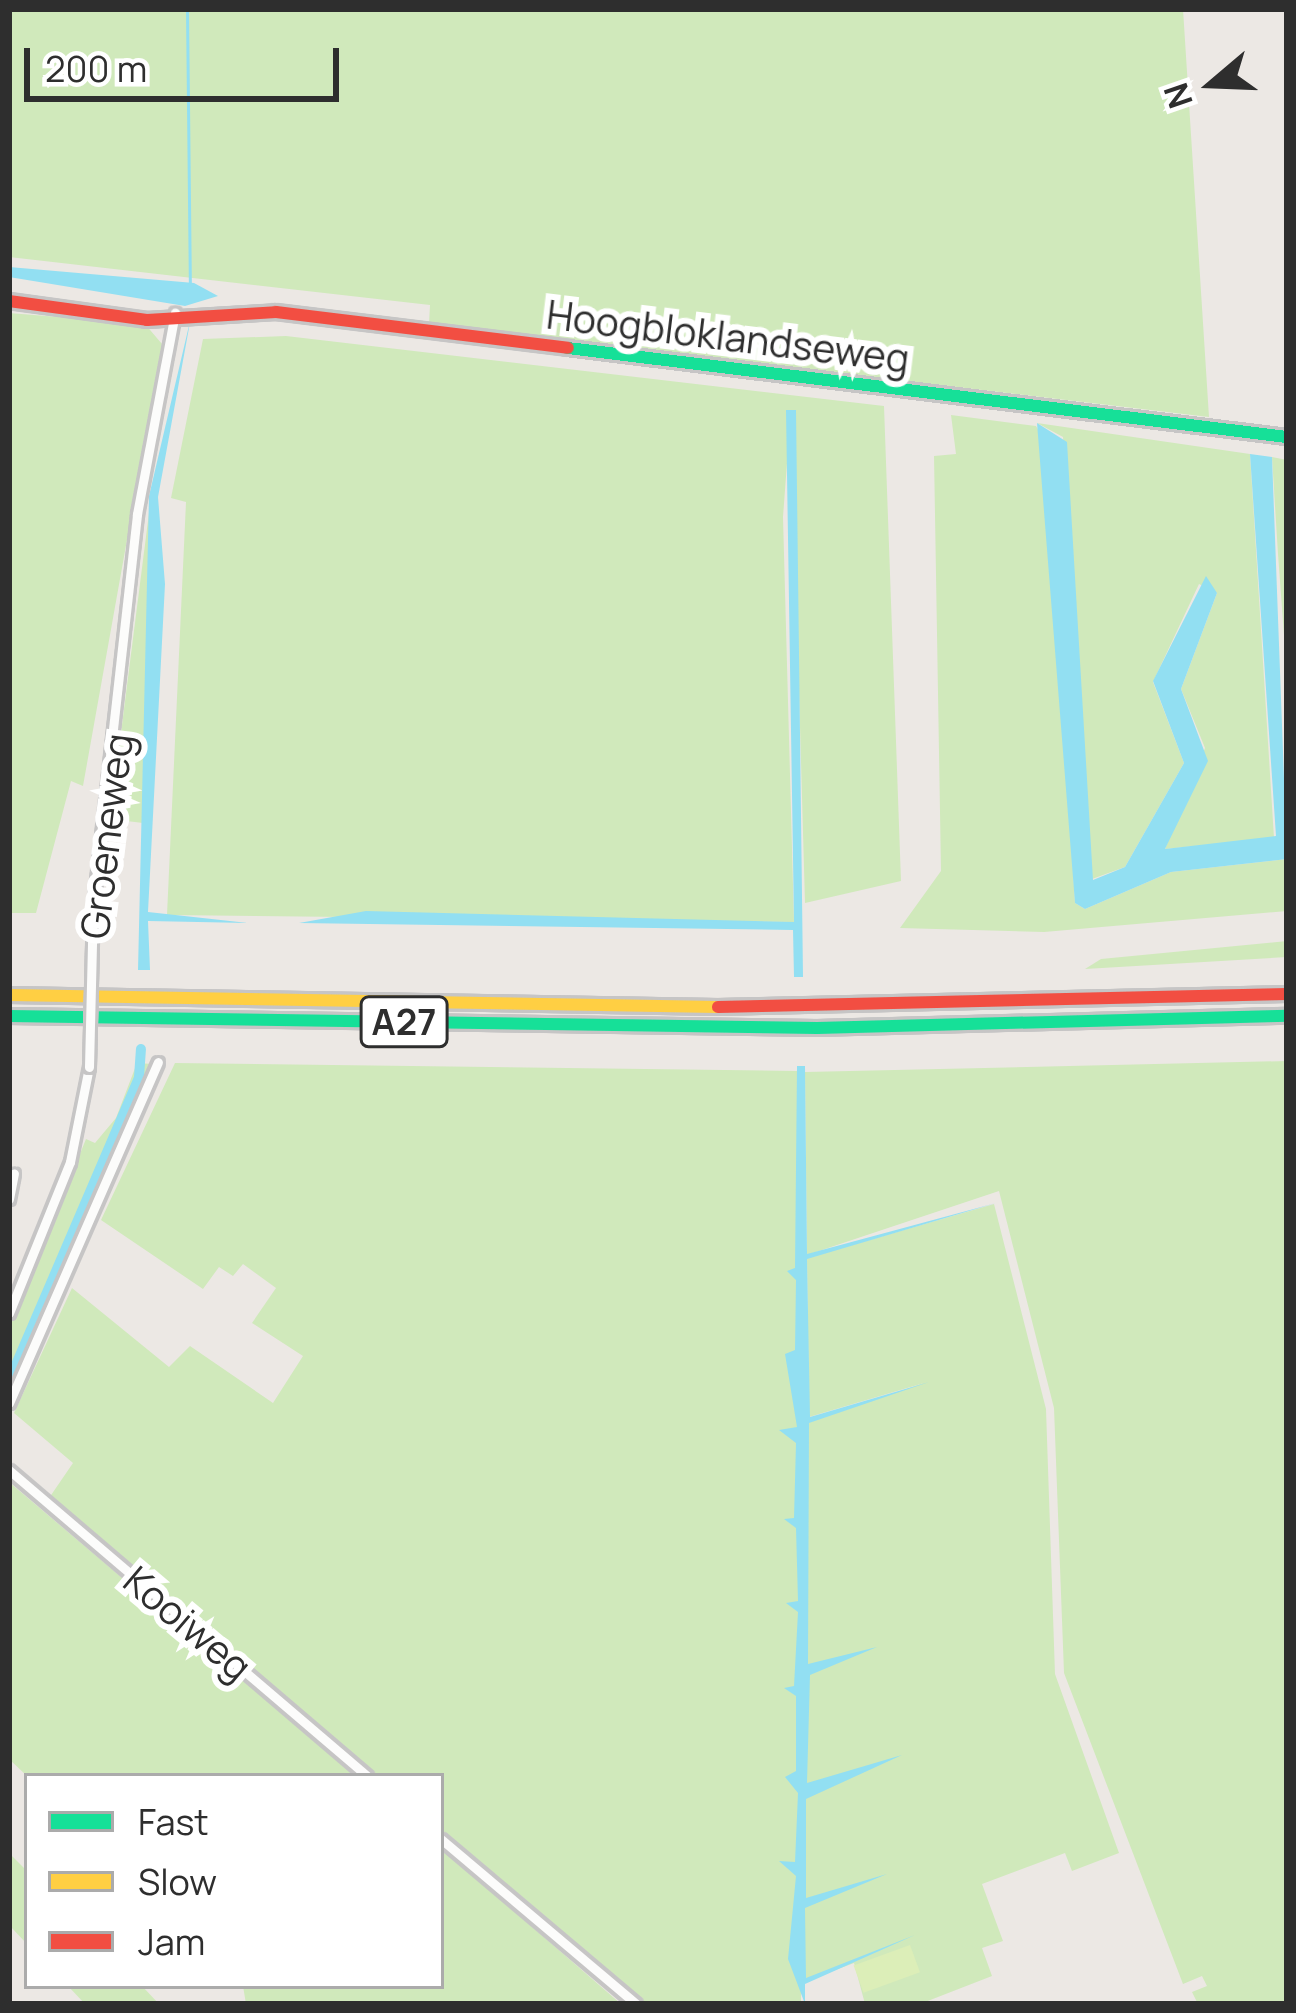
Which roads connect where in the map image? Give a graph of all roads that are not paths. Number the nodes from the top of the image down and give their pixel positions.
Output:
1 (9, 301) edge
2 (179, 313) junction
3 (1287, 437) edge
4 (1287, 994) edge
5 (9, 995) edge
6 (9, 1016) edge
7 (1287, 1016) edge
8 (158, 1062) dead end
9 (14, 1173) dead end
10 (9, 1199) edge
11 (9, 1313) edge
12 (9, 1403) edge
13 (9, 1470) edge
14 (363, 1773) edge
15 (444, 1842) edge
16 (636, 2004) edge

1 - 2 main road, Hoogbloklandseweg
2 - 3 main road, Hoogbloklandseweg
2 - 11 street, Groeneweg, bridge
4 - 5 main road, A27
6 - 7 main road, A27
8 - 12 street
9 - 10 street
13 - 14 street, Kooiweg
15 - 16 street

